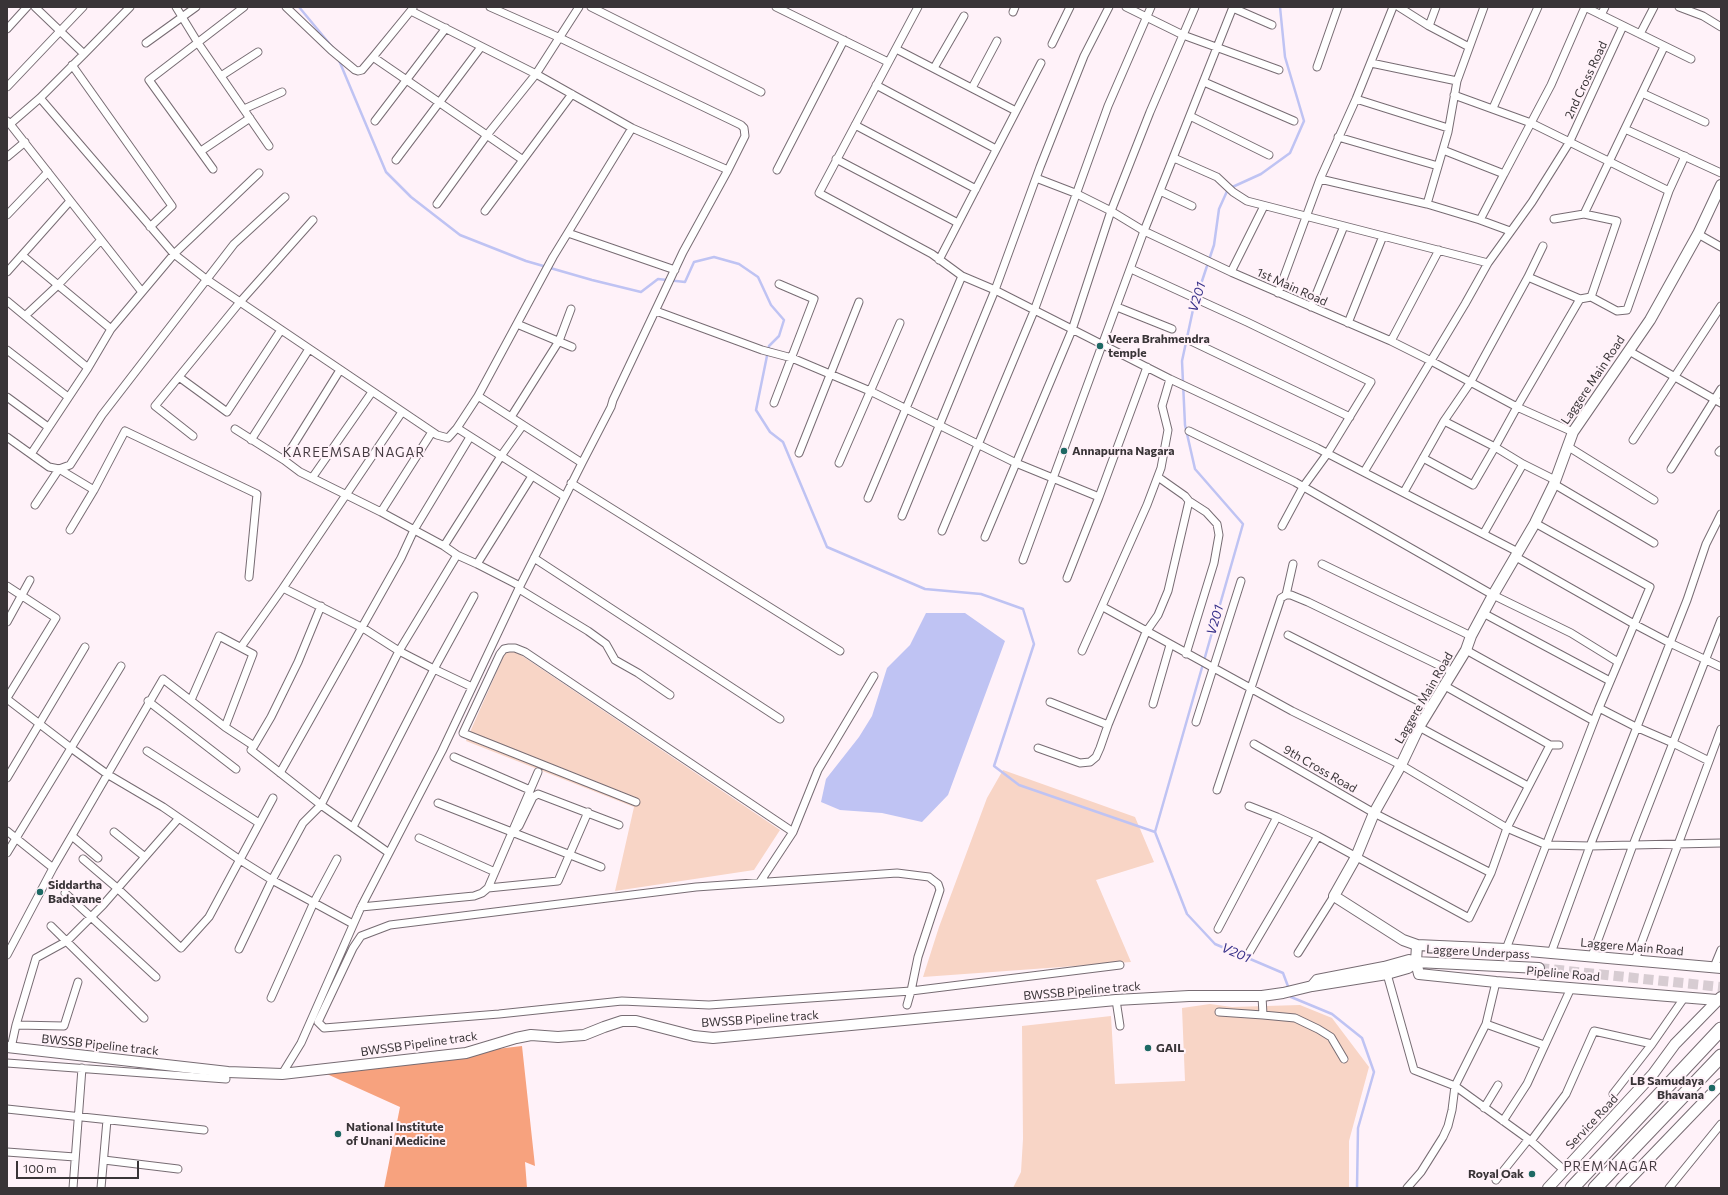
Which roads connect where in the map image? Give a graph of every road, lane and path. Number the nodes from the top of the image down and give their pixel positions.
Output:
1 (27, 7) edge
2 (35, 7) edge
3 (83, 7) edge
4 (130, 7) edge
5 (176, 7) edge
6 (196, 7) edge
7 (244, 7) edge
8 (286, 7) edge
9 (490, 7) edge
10 (579, 7) edge
11 (591, 7) edge
12 (776, 7) edge
13 (918, 7) edge
14 (1070, 7) edge
15 (1109, 7) edge
16 (1126, 7) edge
17 (1151, 7) edge
18 (1196, 7) edge
19 (1338, 7) edge
20 (1393, 7) edge
21 (1399, 7) edge
22 (1436, 7) edge
23 (1484, 7) edge
24 (1538, 7) edge
25 (1585, 7) edge
26 (1605, 7) edge
27 (1654, 7) edge
28 (1679, 7) edge
29 (1702, 7) edge
30 (1233, 8) edge
31 (412, 9) edge
32 (1698, 14) junction
33 (1601, 15) junction
34 (964, 16) dead end
35 (182, 17) junction
36 (1146, 17) junction
37 (1272, 25) dead end
38 (1429, 26) junction
39 (1623, 26) junction
40 (1721, 27) edge
41 (446, 28) junction
42 (7, 29) edge
43 (60, 31) junction
44 (1640, 34) junction
45 (1183, 35) junction
46 (558, 37) junction
47 (844, 40) junction
48 (997, 41) dead end
49 (198, 43) junction
50 (146, 44) dead end
51 (1052, 44) dead end
52 (1217, 46) junction
53 (481, 47) junction
54 (1664, 47) junction
55 (896, 48) junction
56 (1469, 48) junction
57 (258, 52) dead end
58 (84, 54) junction
59 (373, 57) junction
60 (1691, 59) dead end
61 (888, 62) junction
62 (1040, 63) dead end
63 (1370, 63) junction
64 (72, 65) junction
65 (1317, 67) dead end
66 (934, 68) junction
67 (1279, 70) dead end
68 (536, 74) junction
69 (221, 76) junction
70 (407, 80) junction
71 (1457, 81) junction
72 (1204, 82) junction
73 (876, 85) junction
74 (7, 87) edge
75 (972, 88) junction
76 (282, 92) dead end
77 (761, 92) dead end
78 (1642, 93) junction
79 (572, 94) junction
80 (1454, 95) junction
81 (40, 98) junction
82 (1356, 99) junction
83 (440, 102) junction
84 (1493, 108) junction
85 (244, 109) junction
86 (1016, 111) junction
87 (1190, 116) junction
88 (250, 118) junction
89 (376, 121) dead end
90 (1294, 121) dead end
91 (9, 122) edge
92 (1705, 122) dead end
93 (1531, 123) junction
94 (855, 125) junction
95 (632, 128) junction
96 (1448, 128) junction
97 (1625, 129) junction
98 (487, 135) junction
99 (1338, 137) junction
100 (25, 142) junction
101 (1569, 142) junction
102 (269, 146) dead end
103 (996, 149) junction
104 (1443, 150) junction
105 (200, 151) junction
106 (1269, 155) dead end
107 (1685, 156) junction
108 (7, 157) edge
109 (1174, 158) junction
110 (836, 159) junction
111 (396, 160) dead end
112 (523, 160) junction
113 (1609, 162) junction
114 (1438, 166) junction
115 (213, 169) dead end
116 (728, 170) junction
117 (777, 170) dead end
118 (48, 172) junction
119 (259, 172) dead end
120 (1721, 173) edge
121 (1504, 174) junction
122 (1036, 178) junction
123 (1320, 179) junction
124 (1721, 185) edge
125 (976, 189) junction
126 (1160, 191) junction
127 (1669, 191) junction
128 (1075, 193) junction
129 (285, 197) dead end
130 (70, 201) junction
131 (437, 204) dead end
132 (1427, 204) junction
133 (1192, 206) dead end
134 (1264, 206) junction
135 (485, 211) dead end
136 (1111, 211) junction
137 (1584, 214) junction
138 (7, 215) edge
139 (1306, 217) junction
140 (1554, 219) dead end
141 (313, 220) dead end
142 (1480, 220) junction
143 (958, 223) junction
144 (1344, 226) junction
145 (150, 227) junction
146 (1144, 231) junction
147 (1510, 231) junction
148 (568, 233) junction
149 (1698, 234) junction
150 (1383, 236) junction
151 (101, 240) junction
152 (1543, 246) dead end
153 (1721, 247) edge
154 (1439, 250) junction
155 (174, 254) junction
156 (23, 256) junction
157 (939, 260) junction
158 (1488, 263) junction
159 (1131, 269) junction
160 (7, 272) edge
161 (674, 272) junction
162 (1231, 272) junction
163 (962, 276) junction
164 (1528, 277) junction
165 (206, 279) junction
166 (779, 284) dead end
167 (58, 285) junction
168 (995, 290) junction
169 (142, 292) junction
170 (1278, 293) junction
171 (1590, 297) junction
172 (1580, 299) junction
173 (7, 301) edge
174 (240, 302) junction
175 (859, 302) dead end
176 (1721, 306) edge
177 (1117, 307) junction
178 (1311, 307) junction
179 (571, 309) dead end
180 (656, 311) junction
181 (1034, 311) junction
182 (26, 315) junction
183 (900, 323) dead end
184 (1348, 323) junction
185 (517, 324) junction
186 (111, 329) junction
187 (1172, 329) dead end
188 (281, 330) junction
189 (1072, 330) junction
190 (559, 341) junction
191 (1191, 341) dead end
192 (1391, 341) junction
193 (1103, 345) junction
194 (572, 346) dead end
195 (309, 349) junction
196 (7, 350) edge
197 (1629, 351) junction
198 (792, 358) junction
199 (1431, 361) junction
200 (1147, 367) junction
201 (88, 368) junction
202 (340, 370) junction
203 (831, 375) junction
204 (179, 377) junction
205 (1675, 377) junction
206 (1170, 379) junction
207 (1470, 383) junction
208 (1721, 389) edge
209 (870, 391) junction
210 (372, 392) junction
211 (478, 396) junction
212 (68, 397) junction
213 (7, 398) edge
214 (1718, 401) edge
215 (774, 403) dead end
216 (1517, 407) junction
217 (906, 408) junction
218 (402, 412) junction
219 (1350, 417) junction
220 (511, 418) junction
221 (1444, 421) junction
222 (940, 424) junction
223 (523, 425) junction
224 (48, 427) junction
225 (457, 428) junction
226 (235, 429) dead end
227 (1189, 431) dead end
228 (432, 432) junction
229 (1574, 432) junction
230 (192, 436) dead end
231 (7, 437) edge
232 (470, 437) junction
233 (251, 440) junction
234 (1634, 440) dead end
235 (979, 444) junction
236 (1567, 446) junction
237 (1495, 447) junction
238 (799, 453) dead end
239 (31, 454) junction
240 (1327, 454) junction
241 (501, 456) junction
242 (1423, 458) junction
243 (284, 460) junction
244 (1016, 462) junction
245 (582, 463) junction
246 (840, 463) dead end
247 (1523, 464) junction
248 (59, 469) junction
249 (1671, 469) dead end
250 (1364, 472) junction
251 (532, 476) junction
252 (1158, 477) junction
253 (312, 478) junction
254 (1054, 478) junction
255 (1554, 482) junction
256 (571, 483) junction
257 (1303, 487) junction
258 (94, 490) junction
259 (1404, 492) junction
260 (346, 495) junction
261 (564, 496) junction
262 (1099, 497) junction
263 (868, 498) dead end
264 (1654, 500) dead end
265 (1189, 501) junction
266 (35, 505) dead end
267 (381, 512) junction
268 (1721, 514) edge
269 (902, 516) dead end
270 (1535, 523) junction
271 (1282, 526) dead end
272 (70, 530) dead end
273 (414, 530) junction
274 (942, 531) dead end
275 (1484, 533) junction
276 (985, 537) dead end
277 (1654, 543) dead end
278 (444, 546) junction
279 (1517, 554) junction
280 (458, 555) junction
281 (534, 558) junction
282 (1023, 560) dead end
283 (477, 564) junction
284 (1293, 564) dead end
285 (1322, 564) dead end
286 (249, 577) dead end
287 (1067, 578) dead end
288 (30, 580) dead end
289 (1241, 581) dead end
290 (7, 586) edge
291 (519, 587) junction
292 (283, 588) junction
293 (1286, 595) junction
294 (1493, 595) junction
295 (22, 596) junction
296 (474, 596) dead end
297 (321, 606) junction
298 (1103, 607) junction
299 (1483, 613) junction
300 (1721, 620) edge
301 (7, 622) edge
302 (1634, 624) junction
303 (363, 628) junction
304 (1146, 632) junction
305 (1288, 635) dead end
306 (1471, 636) junction
307 (1670, 643) junction
308 (1170, 645) junction
309 (85, 646) dead end
310 (241, 647) junction
311 (1466, 650) junction
312 (400, 651) junction
313 (840, 651) dead end
314 (1082, 651) dead end
315 (1186, 654) junction
316 (1706, 660) junction
317 (1618, 662) junction
318 (121, 666) dead end
319 (1721, 667) edge
320 (1213, 668) junction
321 (434, 669) junction
322 (1453, 672) junction
323 (874, 676) dead end
324 (1610, 681) junction
325 (1445, 686) junction
326 (472, 687) junction
327 (1250, 688) junction
328 (670, 695) dead end
329 (7, 698) edge
330 (191, 700) junction
331 (148, 701) junction
332 (1050, 702) dead end
333 (1153, 704) dead end
334 (1432, 708) junction
335 (1599, 708) junction
336 (780, 719) dead end
337 (1594, 721) junction
338 (1196, 722) dead end
339 (39, 724) junction
340 (1108, 725) junction
341 (225, 727) junction
342 (1419, 727) junction
343 (1636, 727) junction
344 (1721, 729) edge
345 (1673, 743) junction
346 (1254, 744) dead end
347 (1550, 745) junction
348 (1559, 745) dead end
349 (254, 746) junction
350 (70, 748) junction
351 (1038, 748) dead end
352 (147, 751) dead end
353 (454, 757) dead end
354 (1709, 761) junction
355 (1401, 765) junction
356 (236, 769) dead end
357 (538, 772) dead end
358 (280, 773) junction
359 (107, 774) junction
360 (7, 778) edge
361 (1528, 786) junction
362 (530, 790) junction
363 (1217, 790) dead end
364 (272, 798) dead end
365 (636, 802) dead end
366 (438, 803) dead end
367 (321, 805) junction
368 (1249, 806) dead end
369 (588, 812) junction
370 (1374, 813) junction
371 (1277, 817) junction
372 (179, 818) junction
373 (259, 823) junction
374 (619, 825) dead end
375 (352, 827) junction
376 (1508, 828) junction
377 (7, 831) edge
378 (114, 832) dead end
379 (512, 832) junction
380 (793, 832) junction
381 (72, 836) junction
382 (1318, 836) junction
383 (15, 838) junction
384 (419, 838) dead end
385 (1721, 843) edge
386 (1547, 845) junction
387 (1633, 845) junction
388 (1678, 845) junction
389 (1590, 846) junction
390 (389, 852) junction
391 (7, 853) edge
392 (570, 855) junction
393 (1356, 856) junction
394 (145, 857) junction
395 (98, 858) dead end
396 (83, 859) dead end
397 (240, 860) junction
398 (337, 860) dead end
399 (601, 867) dead end
400 (53, 868) junction
401 (495, 872) junction
402 (1491, 873) junction
403 (272, 880) junction
404 (760, 882) junction
405 (117, 888) junction
406 (488, 888) junction
407 (65, 893) dead end
408 (1334, 896) junction
409 (314, 902) junction
410 (361, 907) junction
411 (91, 917) junction
412 (353, 924) junction
413 (51, 926) dead end
414 (1218, 929) dead end
415 (67, 941) junction
416 (1417, 945) junction
417 (239, 949) dead end
418 (1506, 949) junction
419 (1721, 950) edge
420 (1249, 953) dead end
421 (1298, 953) dead end
422 (1551, 953) junction
423 (7, 954) edge
424 (1592, 956) junction
425 (1635, 960) junction
426 (1416, 962) junction
427 (1120, 965) dead end
428 (1718, 967) edge
429 (1539, 968) tunnel mouth
430 (1387, 974) junction
431 (156, 977) dead end
432 (78, 982) dead end
433 (1496, 982) junction
434 (1312, 986) junction
435 (1571, 988) junction
436 (911, 991) junction
437 (1262, 996) junction
438 (271, 998) dead end
439 (1684, 998) junction
440 (1719, 999) edge
441 (1116, 1000) junction
442 (907, 1005) dead end
443 (1220, 1012) dead end
444 (1263, 1014) junction
445 (144, 1018) dead end
446 (1486, 1024) junction
447 (16, 1025) junction
448 (1120, 1026) dead end
449 (1721, 1029) edge
450 (1652, 1044) junction
451 (1544, 1045) junction
452 (9, 1047) edge
453 (1721, 1056) edge
454 (1344, 1059) dead end
455 (7, 1063) edge
456 (82, 1068) junction
457 (282, 1074) junction
458 (226, 1079) dead end
459 (1721, 1084) edge
460 (1498, 1085) dead end
461 (1455, 1086) junction
462 (1612, 1094) dead end
463 (1484, 1108) junction
464 (7, 1109) edge
465 (78, 1117) junction
466 (107, 1120) junction
467 (1503, 1121) junction
468 (1721, 1124) edge
469 (204, 1130) dead end
470 (1530, 1141) junction
471 (7, 1152) edge
472 (75, 1157) junction
473 (104, 1160) junction
474 (178, 1169) dead end
475 (1564, 1170) junction
476 (1496, 1180) dead end
477 (72, 1188) edge
478 (101, 1188) edge
479 (1407, 1188) edge
480 (1548, 1188) edge
481 (1572, 1188) edge
482 (1595, 1188) edge
483 (1621, 1188) edge
484 (1669, 1188) edge

1 - 42 street
2 - 43 street
3 - 43 street
4 - 58 street
5 - 35 street
6 - 35 street
7 - 49 street
8 - 59 street
9 - 46 street
10 - 46 street
11 - 77 street
12 - 47 street
13 - 55 street
14 - 51 street
15 - 122 street
16 - 36 street
17 - 36 street
18 - 45 street
19 - 65 street
20 - 63 street
21 - 38 street
22 - 38 street
23 - 56 street
24 - 84 street
25 - 33 street
25 - 93 street
26 - 33 street
27 - 44 street
28 - 32 street
29 - 32 street
30 - 37 street
30 - 52 street
31 - 41 street
31 - 59 street
32 - 40 street
33 - 39 street
34 - 66 street
35 - 49 street
35 - 50 street
36 - 45 street
36 - 128 street
38 - 56 street
39 - 44 street
39 - 101 street, 2nd Cross Road
41 - 53 street
41 - 70 street
43 - 58 street
43 - 74 street
44 - 54 street
45 - 52 street
45 - 136 street
46 - 68 street
46 - 116 street
47 - 61 street
47 - 117 street
48 - 75 street
49 - 69 street
49 - 105 street
52 - 67 street
52 - 72 street
53 - 68 street
53 - 83 street
54 - 60 street
54 - 78 street
55 - 61 street
55 - 66 street
56 - 71 street
57 - 69 street
58 - 64 street
59 - 70 street
61 - 73 street
62 - 86 street
63 - 71 street
63 - 82 street
64 - 81 street
64 - 145 street
66 - 75 street
68 - 79 street
68 - 98 street
69 - 85 street
70 - 83 street
70 - 89 street
71 - 80 street
72 - 87 street
72 - 90 street
73 - 94 street
73 - 103 street
75 - 86 street
76 - 85 street
78 - 92 street
78 - 97 street
79 - 95 street
79 - 112 street
80 - 84 street
80 - 96 street
81 - 91 street
81 - 145 street
82 - 96 street
82 - 99 street
83 - 98 street
83 - 111 street
84 - 93 street
85 - 88 street
86 - 103 street
87 - 106 street
87 - 109 street
88 - 102 street
88 - 105 street
91 - 100 street
93 - 101 street
93 - 121 street
94 - 110 street
94 - 125 street
95 - 116 street
95 - 148 street
96 - 104 street
97 - 107 street
97 - 113 street
98 - 112 street
98 - 131 street
99 - 114 street
99 - 123 street
100 - 108 street
100 - 118 street
101 - 113 street
101 - 147 street, 2nd Cross Road
103 - 125 street
104 - 114 street
104 - 121 street
105 - 115 street
107 - 120 street
107 - 127 street
109 - 126 street
109 - 134 street
110 - 143 street
110 - 157 street
112 - 135 street
113 - 127 street
113 - 137 street
114 - 132 street
116 - 161 street
118 - 130 street
118 - 138 street
119 - 155 street
121 - 142 street
122 - 128 street, 1st Main Road
122 - 168 street
123 - 132 street
123 - 139 street
124 - 149 street, Laggere Main Road
125 - 143 street
126 - 133 street
126 - 146 street
127 - 171 street
128 - 136 street, 1st Main Road
128 - 181 street
129 - 165 street
130 - 151 street
130 - 156 street
132 - 142 street
134 - 139 street
134 - 162 street
136 - 146 street, 1st Main Road
136 - 189 street
137 - 140 street
137 - 171 street
139 - 144 street
139 - 170 street
141 - 174 street
142 - 147 street
143 - 157 street
144 - 150 street
144 - 178 street
145 - 155 street
146 - 159 street
146 - 162 street, 1st Main Road
147 - 158 street, 2nd Cross Road
148 - 161 street
148 - 185 street
149 - 153 street
149 - 197 street, Laggere Main Road
150 - 154 street
150 - 184 street
151 - 167 street
151 - 169 street
152 - 164 street
154 - 158 street
154 - 192 street
155 - 165 street
155 - 169 street
156 - 160 street
156 - 167 street
157 - 163 street
158 - 199 street, 2nd Cross Road
159 - 177 street
159 - 219 street
161 - 180 street
162 - 170 street, 1st Main Road
163 - 168 street
163 - 217 street
164 - 172 street
164 - 207 street
165 - 174 street
165 - 248 street
166 - 198 street
167 - 182 street
167 - 186 street
168 - 181 street
168 - 222 street
169 - 186 street
170 - 178 street, 1st Main Road
171 - 172 street
172 - 216 street
173 - 182 street
174 - 188 street
174 - 204 street
175 - 203 street
176 - 205 street
177 - 187 street
177 - 193 street
178 - 184 street, 1st Main Road
179 - 190 street
180 - 198 street
180 - 245 street
181 - 189 street
181 - 235 street
182 - 201 street
183 - 209 street
184 - 192 street, 1st Main Road
185 - 190 street
185 - 211 street
186 - 201 street
188 - 195 street
188 - 204 street
189 - 193 street
189 - 244 street
190 - 194 street
190 - 220 street
191 - 219 street
192 - 199 street, 1st Main Road
193 - 200 street
193 - 254 street
195 - 202 street
195 - 233 street
196 - 212 street
197 - 205 street
197 - 229 street, Laggere Main Road
198 - 203 street
198 - 215 street
199 - 207 street, 1st Main Road
199 - 250 street, 2nd Cross Road
200 - 206 street
200 - 262 street
201 - 212 street
202 - 210 street
202 - 243 street
203 - 209 street
203 - 238 street
204 - 230 street
205 - 214 street
205 - 234 street
206 - 240 street
206 - 252 street
207 - 216 street, 1st Main Road
207 - 221 street
208 - 214 street
209 - 217 street
209 - 246 street
210 - 218 street
210 - 253 street
211 - 220 street
211 - 225 street
212 - 224 street
213 - 224 street
214 - 249 street
216 - 229 street, 1st Main Road
216 - 237 street
217 - 222 street
217 - 263 street
218 - 228 street
218 - 260 street
219 - 240 street
220 - 223 street
221 - 237 street
221 - 242 street
222 - 235 street
222 - 269 street
223 - 241 street
223 - 245 street
224 - 239 street
225 - 228 street
225 - 232 street
226 - 233 street
227 - 257 street
228 - 267 street
229 - 236 street, Laggere Main Road
231 - 239 street
232 - 241 street
232 - 273 street
233 - 243 street
235 - 244 street
235 - 274 street
236 - 255 street, Laggere Main Road
236 - 264 street
237 - 242 street
237 - 247 street
239 - 248 street
240 - 250 street
240 - 257 street
241 - 251 street
241 - 278 street
242 - 259 street
243 - 253 street
244 - 254 street
244 - 276 street
245 - 256 street
247 - 255 street
247 - 275 street
248 - 258 street
248 - 266 street
250 - 259 street
251 - 261 street
251 - 283 street
252 - 265 street
252 - 298 street
253 - 260 street
254 - 262 street
254 - 282 street
255 - 270 street, Laggere Main Road
255 - 277 street
256 - 261 street
256 - 313 street
257 - 271 street
257 - 294 street
258 - 272 street
258 - 286 street
259 - 275 street
260 - 267 street
260 - 292 street
261 - 281 street
262 - 287 street
265 - 304 street
265 - 315 street
267 - 273 street
268 - 307 street
270 - 279 street, Laggere Main Road
270 - 302 street
273 - 278 street
273 - 303 street
275 - 279 street
278 - 280 street
279 - 294 street, Laggere Main Road
279 - 302 street
280 - 283 street
280 - 312 street
281 - 291 street
281 - 336 street
283 - 291 street
284 - 293 street
285 - 306 street
288 - 295 street
289 - 320 street
290 - 295 street
291 - 326 street
291 - 328 street
292 - 297 street
292 - 310 street
293 - 322 street
293 - 327 street
294 - 299 street, Laggere Main Road
294 - 317 street
295 - 301 street
295 - 329 street
296 - 321 street
297 - 303 street
297 - 349 street
298 - 304 street
298 - 314 street
299 - 306 street, Laggere Main Road
299 - 324 street
300 - 316 street
302 - 307 street
302 - 317 street
303 - 312 street
303 - 358 street
304 - 308 street
304 - 340 street
305 - 334 street
306 - 311 street, Laggere Main Road
307 - 316 street
307 - 343 street
308 - 315 street
308 - 333 street
309 - 339 street
310 - 330 street
310 - 341 street
311 - 322 street, Laggere Main Road
311 - 337 street
312 - 321 street
312 - 367 street
315 - 320 street
316 - 319 street
316 - 345 street
317 - 324 street
318 - 350 street
320 - 327 street
320 - 338 street
321 - 326 street
321 - 375 street
322 - 325 street, Laggere Main Road
323 - 380 street
324 - 335 street
325 - 334 street, Laggere Main Road
325 - 347 street
326 - 390 street
327 - 355 street
327 - 363 street
329 - 339 street
330 - 331 street
330 - 341 street
331 - 356 street
331 - 359 street
332 - 340 street
334 - 342 street, Laggere Main Road
335 - 337 street
335 - 343 street
337 - 386 street
339 - 350 street
339 - 360 street
340 - 351 street
341 - 349 street
342 - 355 street, Laggere Main Road
342 - 361 street
343 - 345 street
343 - 389 street
344 - 354 street
345 - 354 street
345 - 387 street
346 - 370 street, 9th Cross Road
347 - 348 street
347 - 361 street
349 - 358 street
350 - 359 street
350 - 383 street
352 - 373 street
353 - 362 street
354 - 388 street
355 - 370 street, Laggere Main Road
355 - 376 street
357 - 362 street
358 - 367 street
359 - 372 street
359 - 381 street
361 - 376 street
362 - 379 street
364 - 373 street
365 - 380 street
366 - 379 street
367 - 375 street
367 - 403 street
368 - 371 street
369 - 374 street
369 - 379 street
369 - 392 street
370 - 393 street, Laggere Main Road
370 - 402 street, 9th Cross Road
371 - 382 street
371 - 414 street
372 - 394 street
372 - 397 street
373 - 397 street
375 - 390 street
376 - 386 street
376 - 402 street
377 - 383 street
378 - 394 street
379 - 392 street
379 - 401 street
380 - 404 street
381 - 395 street
381 - 400 street
382 - 393 street
382 - 420 street
383 - 391 street
383 - 400 street
384 - 401 street
385 - 388 street
386 - 389 street
386 - 418 street
387 - 388 street
387 - 389 street
387 - 424 street
388 - 425 street
389 - 422 street
390 - 410 street
392 - 399 street
392 - 406 street
393 - 402 street
393 - 408 street, Laggere Main Road
394 - 405 street
396 - 405 street
397 - 403 street
397 - 405 street
398 - 409 street
400 - 423 street
401 - 406 street
403 - 409 street
403 - 417 street
404 - 436 street
404 - 436 street
405 - 411 street
406 - 410 street
407 - 411 street
408 - 416 street, Laggere Main Road
408 - 421 street
409 - 412 street
409 - 438 street
410 - 412 street
411 - 415 street
411 - 431 street
412 - 457 street
413 - 415 street
415 - 445 street
415 - 447 street
416 - 418 street, Laggere Main Road
416 - 426 street
418 - 422 street, Laggere Main Road
419 - 428 street
422 - 424 street, Laggere Main Road
424 - 425 street, Laggere Main Road
425 - 428 street, Laggere Main Road
426 - 429 street, Laggere Underpass
426 - 430 street
426 - 433 street, Pipeline Road
426 - 434 street
427 - 436 street
430 - 434 street
430 - 461 street
432 - 447 street
433 - 435 street, Pipeline Road
433 - 446 street
434 - 437 street, BWSSB Pipeline track
435 - 439 street, Pipeline Road
435 - 451 street
436 - 442 street
437 - 441 street, BWSSB Pipeline track
437 - 444 street
439 - 440 street, Pipeline Road
439 - 450 street
440 - 475 street, Service Road
441 - 448 street
441 - 457 street, BWSSB Pipeline track
443 - 444 street
444 - 454 street
446 - 451 street
446 - 461 street
447 - 452 street
449 - 481 highway
450 - 462 street
450 - 470 street
451 - 467 street
452 - 457 street, BWSSB Pipeline track
453 - 482 highway
455 - 456 street
456 - 458 street
456 - 465 street
459 - 483 street
460 - 463 street
461 - 463 street
461 - 479 street
463 - 467 street
464 - 465 street
465 - 466 street
465 - 472 street
466 - 469 street
466 - 473 street
467 - 470 street
468 - 484 street
470 - 475 street
470 - 476 street
471 - 472 street
472 - 477 street
473 - 474 street
473 - 478 street
475 - 480 street, Service Road

